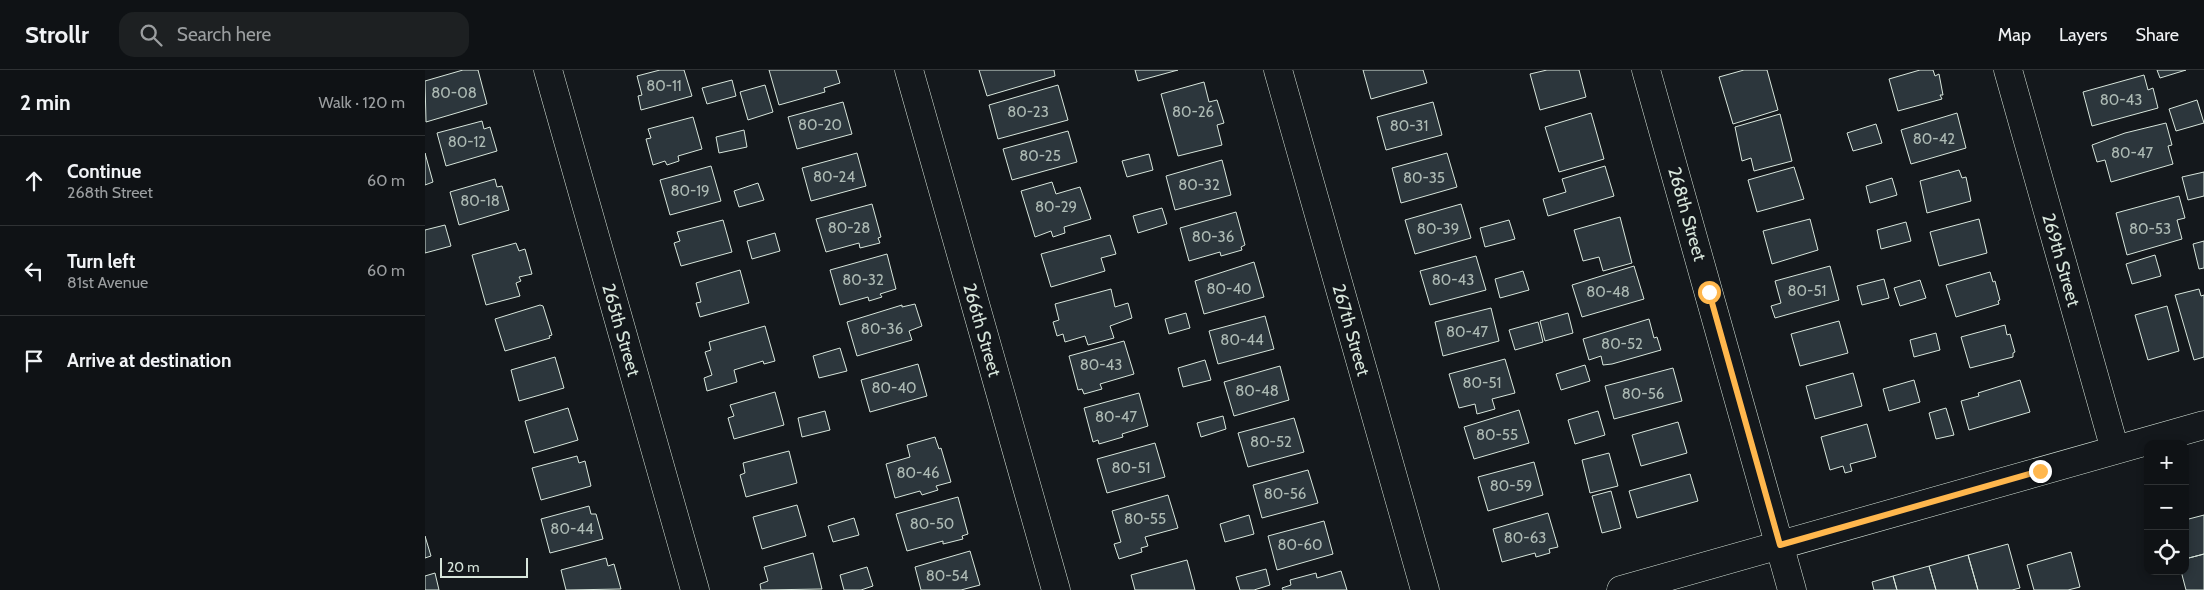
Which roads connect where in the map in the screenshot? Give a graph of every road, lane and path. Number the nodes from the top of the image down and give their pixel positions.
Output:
1 (548, 70) edge
2 (909, 70) edge
3 (1278, 70) edge
4 (1646, 70) edge
5 (2008, 70) edge
6 (2204, 425) edge
7 (2115, 450) junction
8 (1780, 545) junction
9 (695, 590) edge
10 (1056, 590) edge
11 (1425, 590) edge
12 (1621, 590) edge
13 (1793, 590) edge

1 - 9 street, 265th Street
2 - 10 street, 266th Street
3 - 11 street, 267th Street
4 - 8 street, 268th Street
5 - 7 street, 269th Street
6 - 7 street
7 - 8 street
8 - 12 street
8 - 13 street, 268th Street

